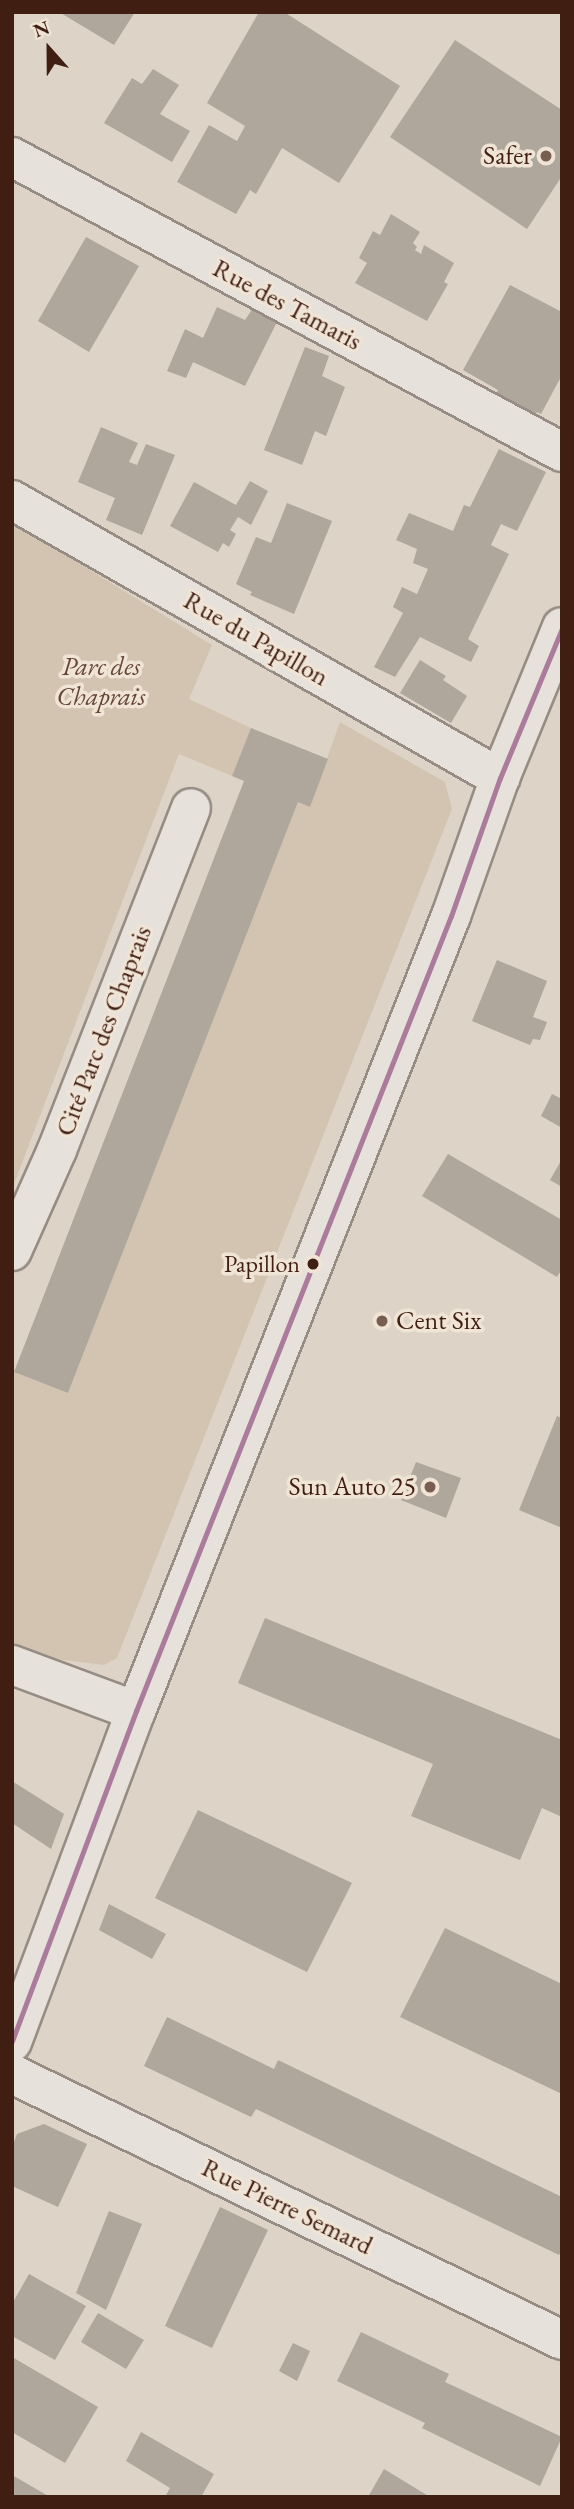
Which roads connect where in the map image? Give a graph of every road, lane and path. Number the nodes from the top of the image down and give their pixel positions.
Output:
1 (12, 157) edge
2 (562, 452) edge
3 (12, 500) edge
4 (562, 628) edge
5 (500, 778) junction
6 (191, 808) dead end
7 (12, 1251) edge
8 (12, 1665) edge
9 (136, 1711) junction
10 (12, 2042) edge
11 (12, 2074) edge
12 (562, 2340) edge

1 - 2 street, Rue des Tamaris
3 - 5 street, Rue du Papillon
4 - 5 street
5 - 9 street
6 - 7 street, Cité Parc des Chaprais
8 - 9 street
9 - 10 street
11 - 12 street, Rue Pierre Semard

